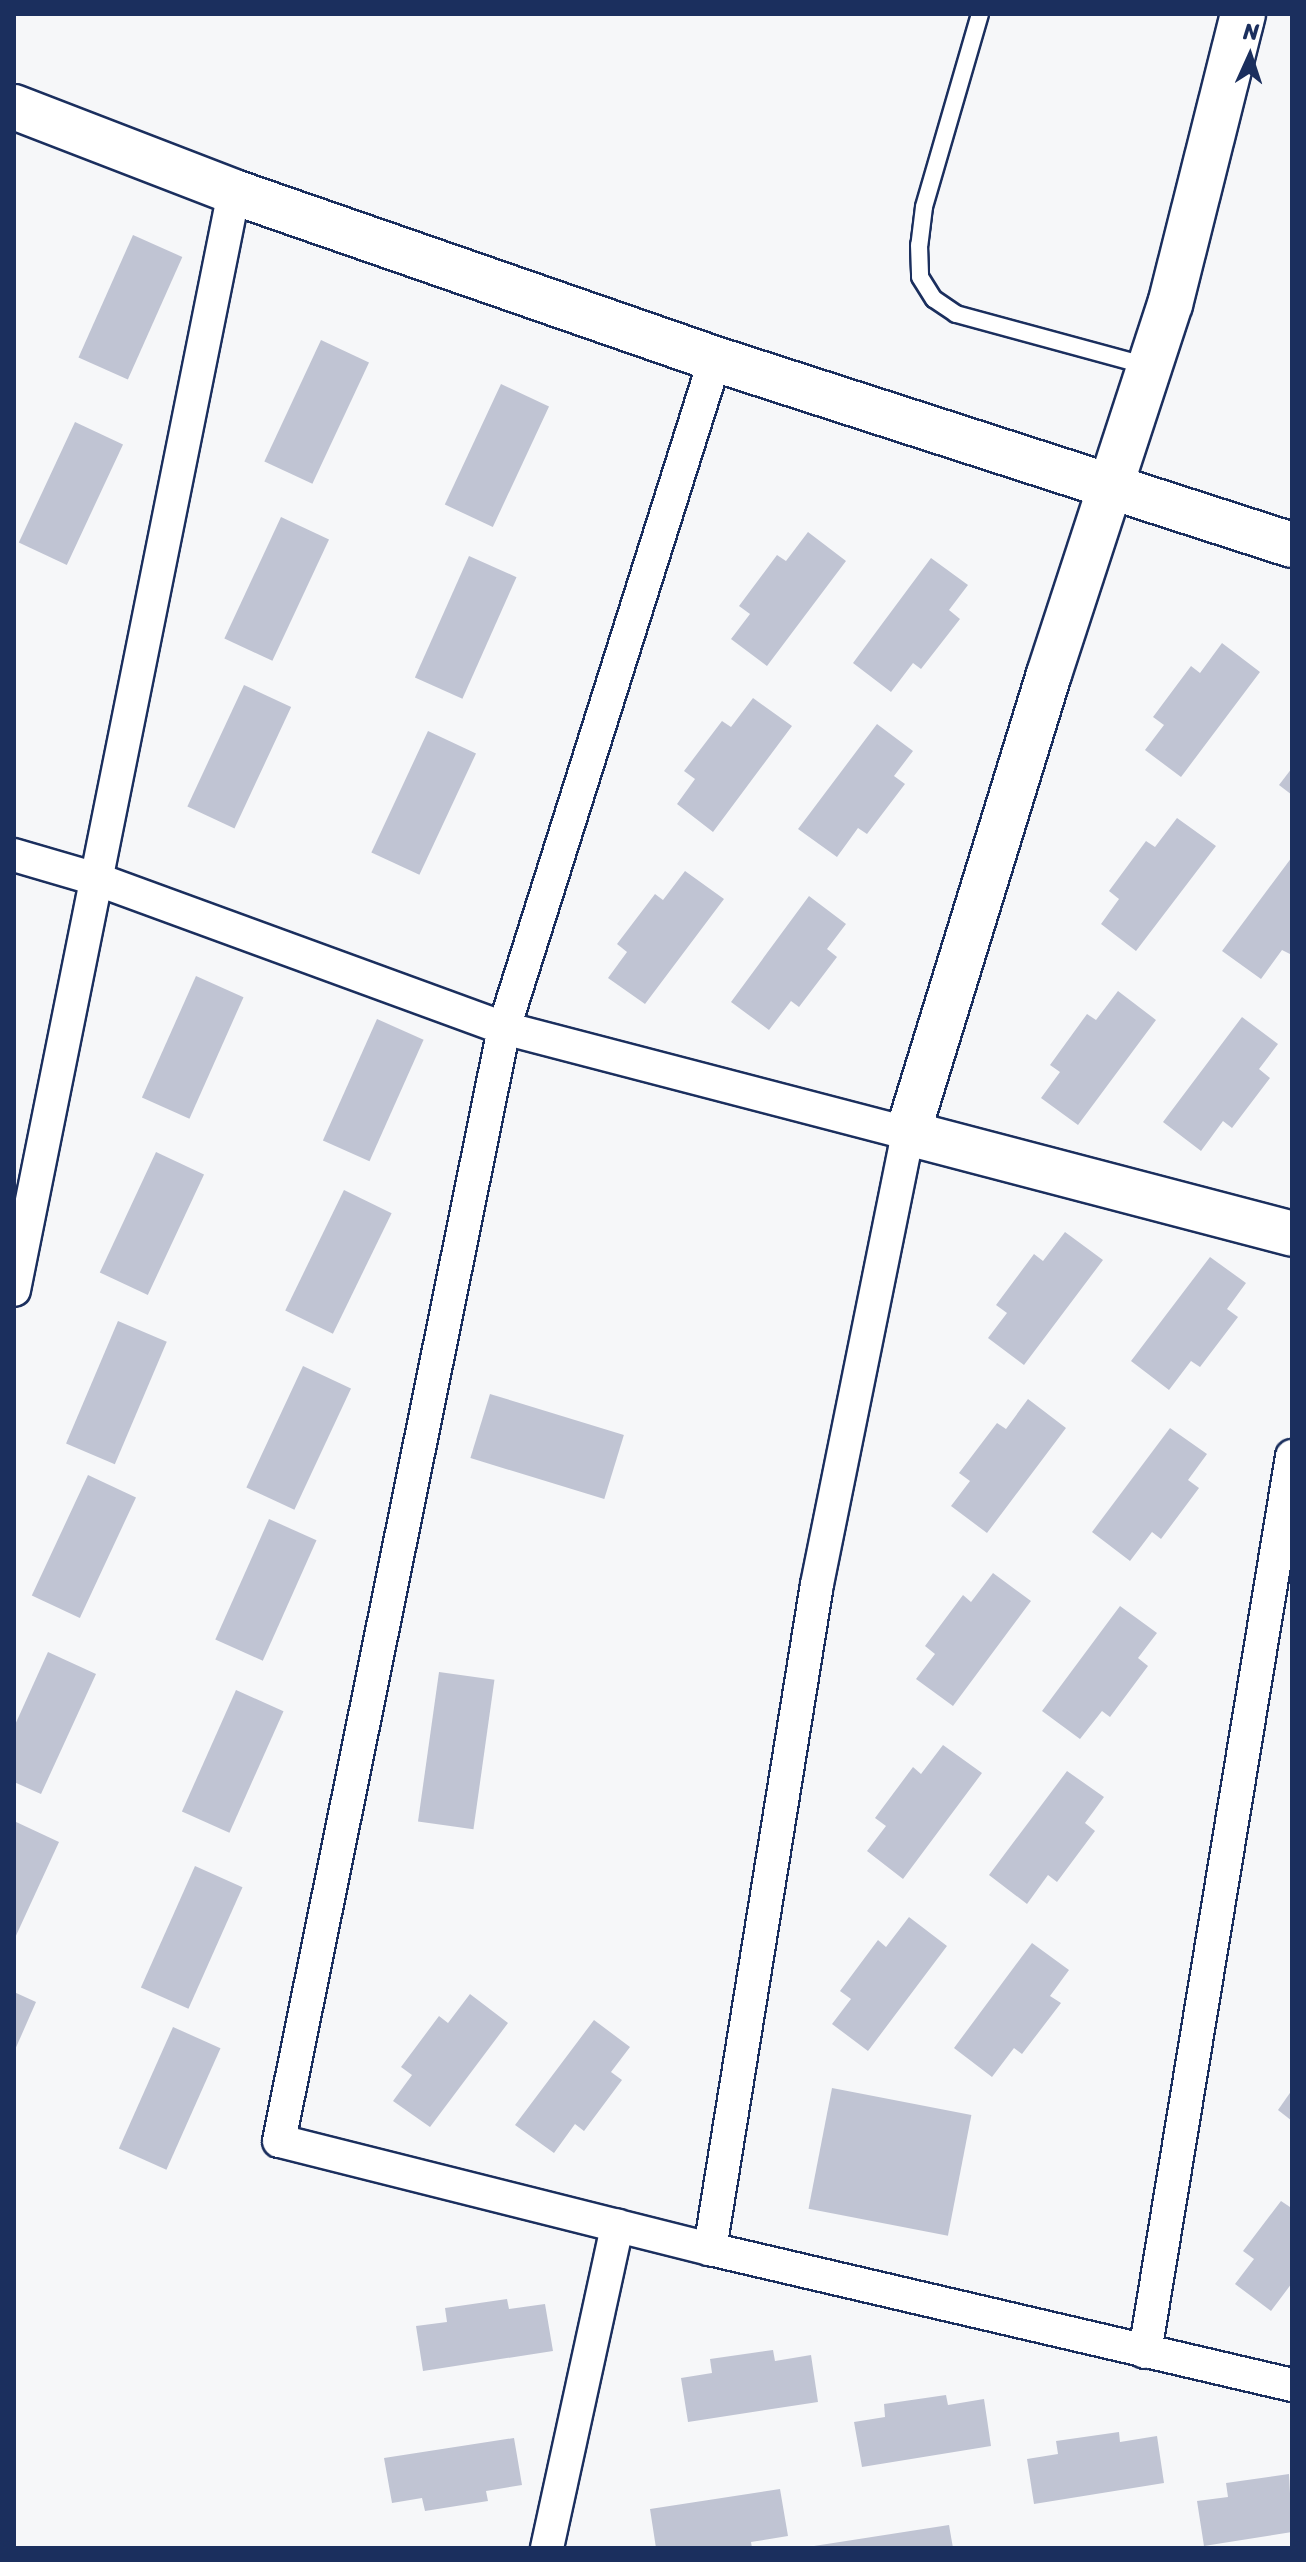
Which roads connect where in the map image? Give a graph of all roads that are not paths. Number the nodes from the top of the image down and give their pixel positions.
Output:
1 (980, 14) edge
2 (1243, 14) edge
3 (14, 107) edge
4 (234, 192) junction
5 (715, 359) junction
6 (1150, 366) junction
7 (1110, 488) junction
8 (1292, 545) edge
9 (14, 855) edge
10 (96, 879) junction
11 (504, 1028) junction
12 (908, 1133) junction
13 (1292, 1234) edge
14 (15, 1283) edge
15 (1292, 1456) edge
16 (617, 2226) junction
17 (710, 2249) junction
18 (1145, 2352) junction
19 (1292, 2385) edge
20 (547, 2548) edge

1 - 6 lane
2 - 6 street
3 - 4 street
4 - 5 street
4 - 10 street
5 - 7 street
5 - 11 street
6 - 7 street
7 - 8 street
7 - 12 street
9 - 10 street
10 - 11 street
10 - 14 street
11 - 12 street
11 - 16 street
12 - 13 street
12 - 17 street
15 - 18 street
16 - 17 street
16 - 20 street
17 - 18 street
18 - 19 street

